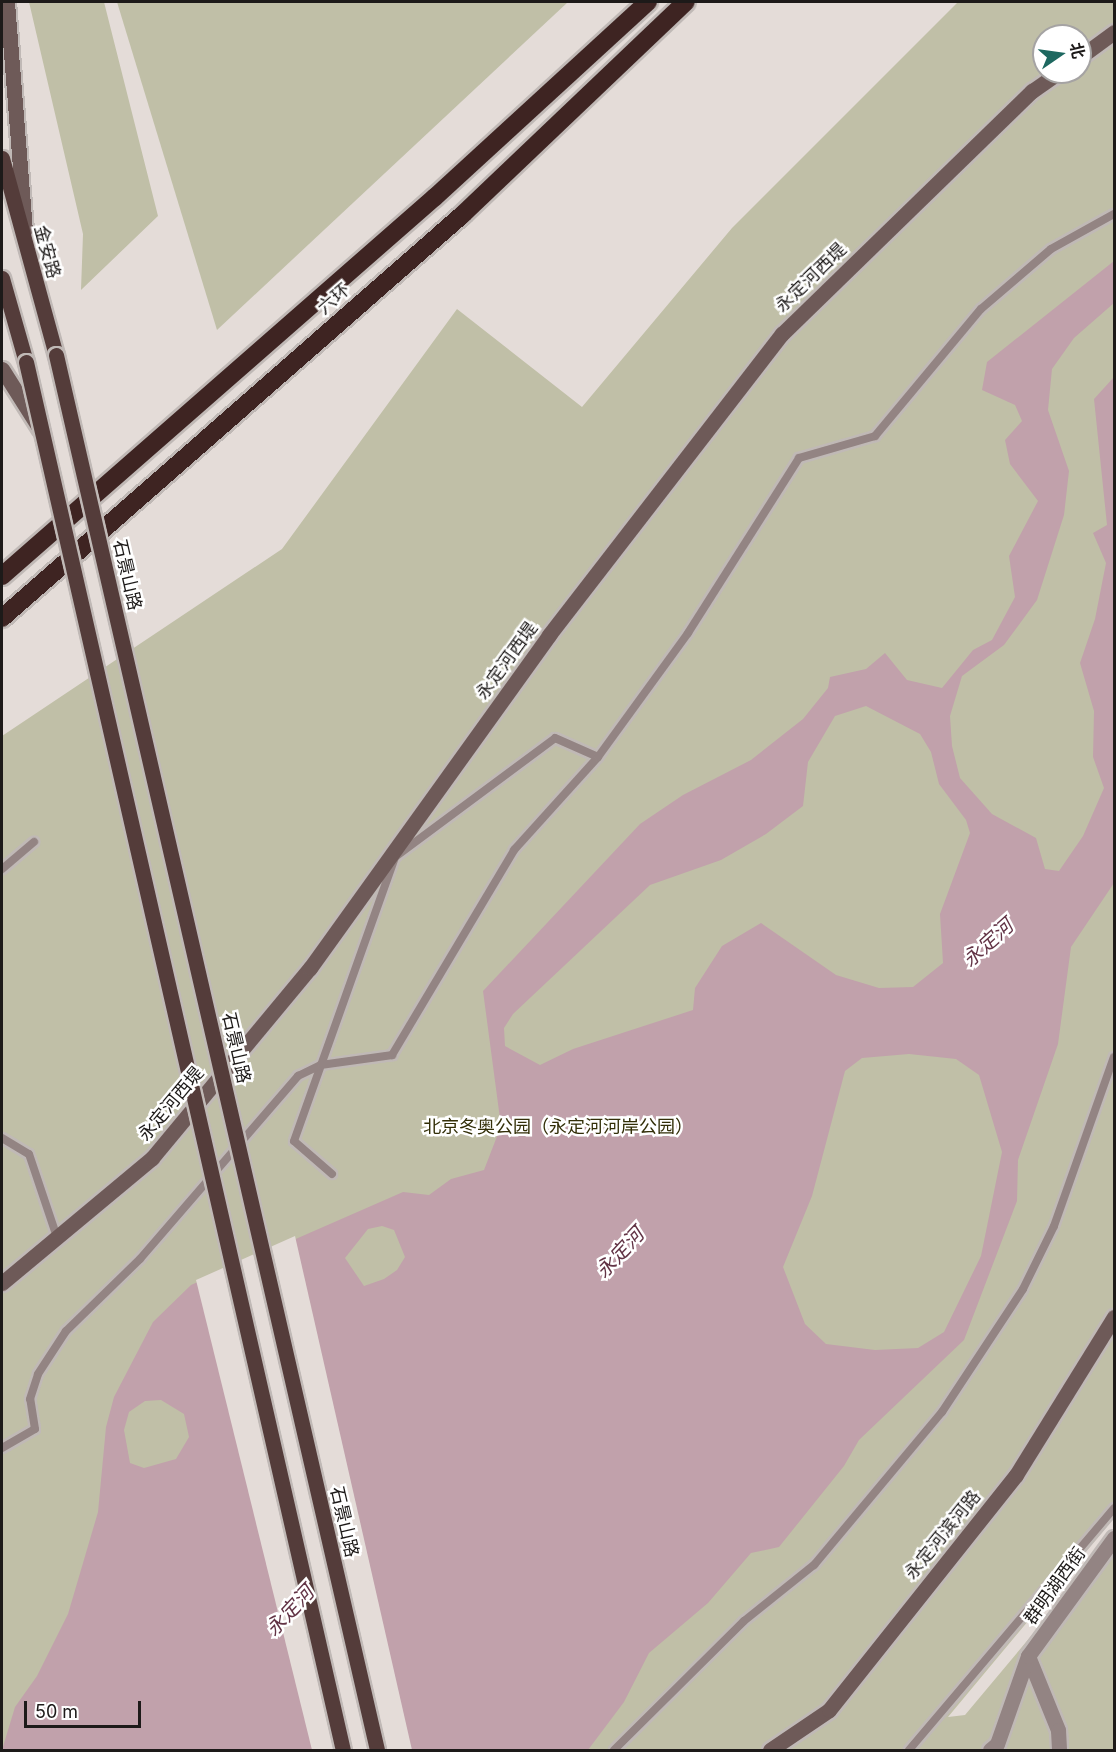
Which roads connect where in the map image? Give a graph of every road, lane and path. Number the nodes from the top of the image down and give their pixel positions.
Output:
1 (7, 2) edge
2 (648, 2) edge
3 (686, 2) edge
4 (1114, 32) edge
5 (1092, 48) edge
6 (1042, 84) edge
7 (2, 158) edge
8 (1114, 214) edge
9 (26, 250) junction
10 (2, 278) edge
11 (56, 355) joint
12 (2, 369) edge
13 (41, 430) junction
14 (2, 576) edge
15 (2, 618) edge
16 (598, 757) junction
17 (34, 842) dead end
18 (392, 857) junction
19 (2, 869) edge
20 (1114, 1058) edge
21 (321, 1065) junction
22 (2, 1138) edge
23 (332, 1174) dead end
24 (57, 1238) junction
25 (2, 1283) edge
26 (1114, 1317) edge
27 (2, 1448) edge
28 (1114, 1508) edge
29 (1114, 1538) edge
30 (1028, 1656) junction
31 (343, 1750) edge
32 (376, 1750) edge
33 (614, 1750) edge
34 (770, 1750) edge
35 (909, 1750) edge
36 (990, 1750) edge
37 (1059, 1750) edge

1 - 9 street
2 - 14 highway, 六环
3 - 15 highway, 六环
4 - 5 street
6 - 18 street, 永定河西堤
7 - 9 main road, 金安路
8 - 16 lane
9 - 11 main road, 金安路
10 - 13 main road, bridge
11 - 32 main road, 石景山路, bridge
12 - 13 street
13 - 31 main road, bridge
16 - 18 lane
16 - 21 lane
17 - 19 lane
18 - 21 lane
18 - 24 street, 永定河西堤
20 - 33 lane
21 - 23 lane
21 - 27 lane
22 - 24 lane
24 - 25 street, 永定河西堤
26 - 34 street, 永定河滨河路
28 - 35 lane
29 - 30 street, 群明湖西街
30 - 36 street, 群明湖西街
30 - 37 street

